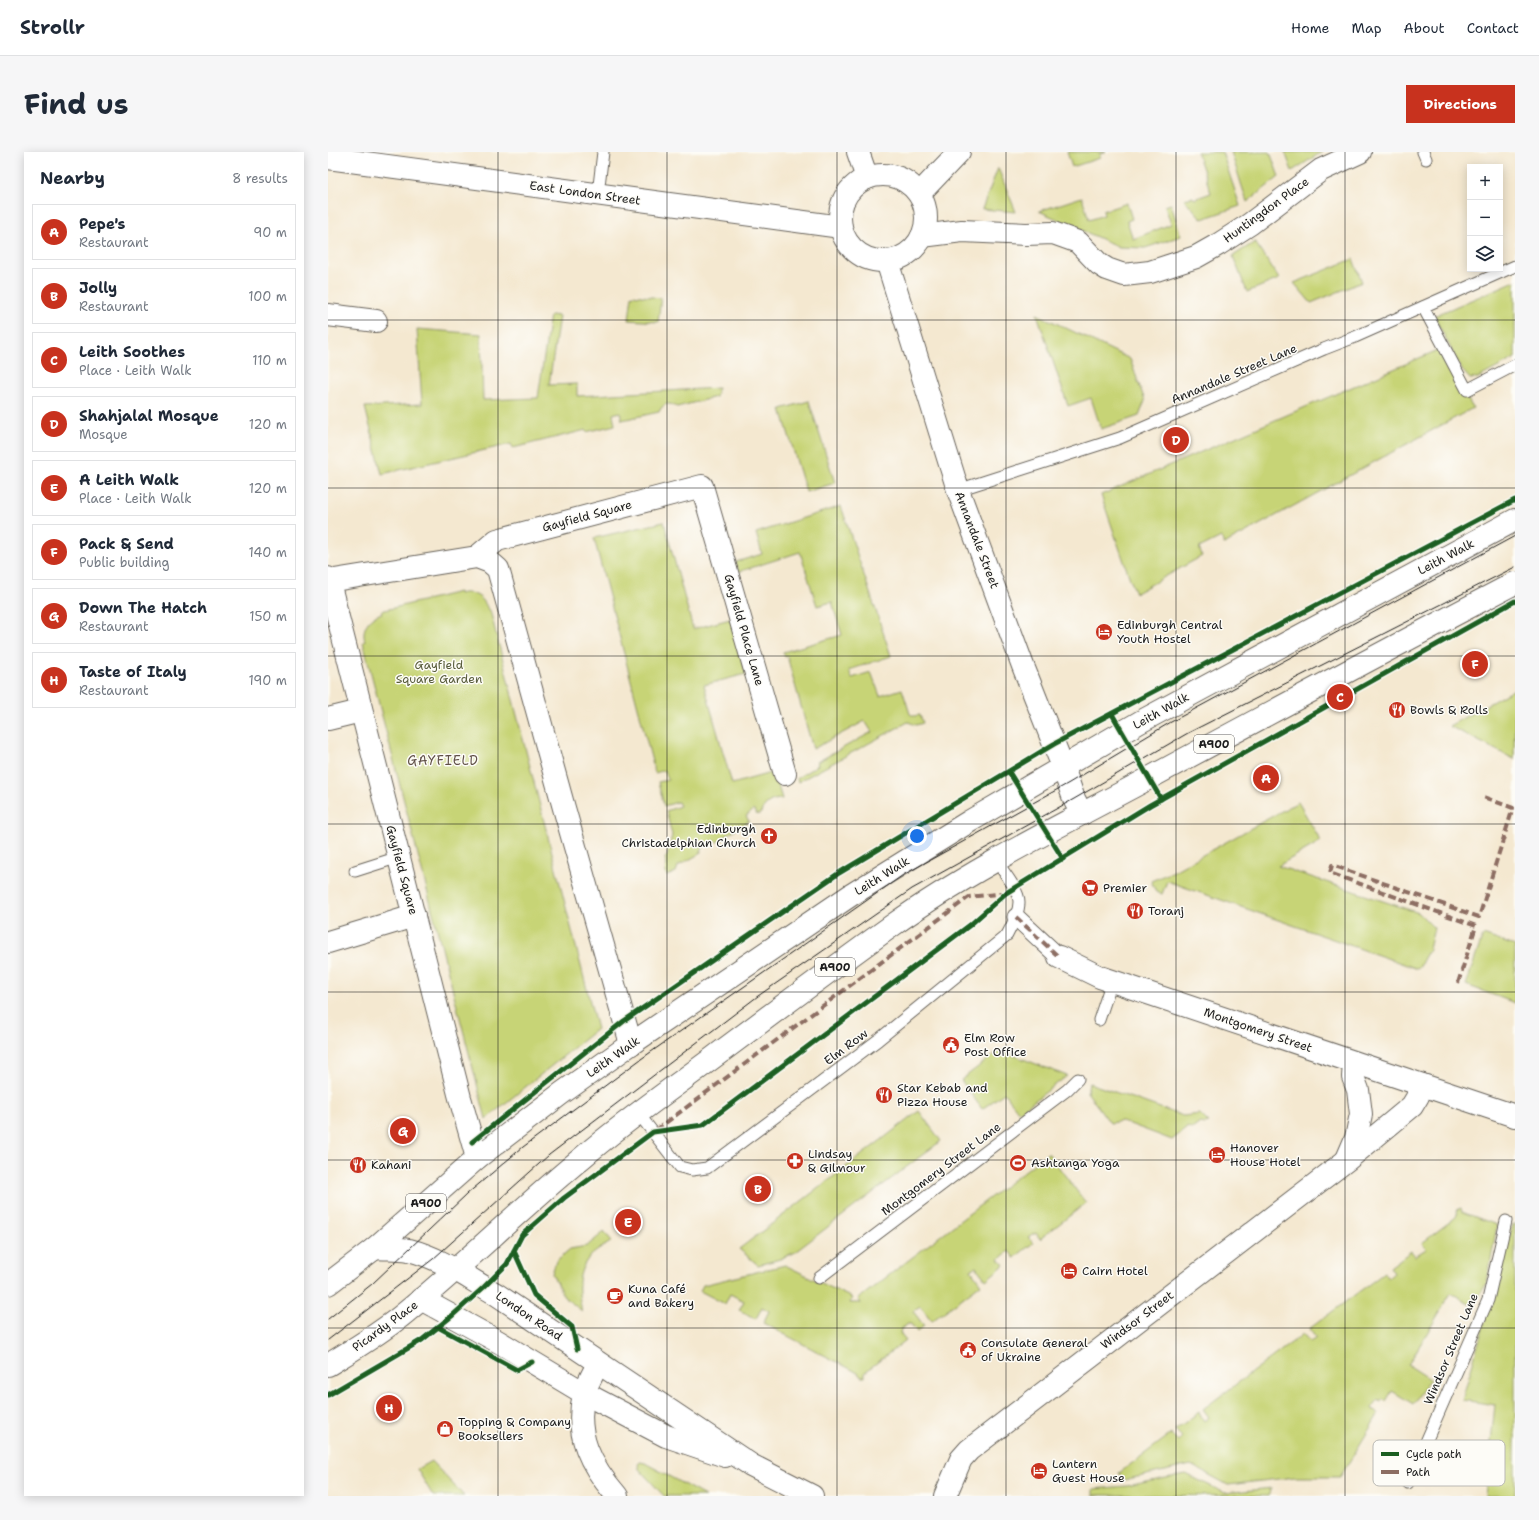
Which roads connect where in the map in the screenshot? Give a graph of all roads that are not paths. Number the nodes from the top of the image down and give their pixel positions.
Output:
1 (603, 152) edge
2 (858, 152) edge
3 (959, 152) edge
4 (1360, 152) edge
5 (328, 158) edge
6 (867, 178) junction
7 (598, 194) junction
8 (919, 194) junction
9 (841, 228) junction
10 (922, 236) junction
11 (887, 261) junction
12 (1515, 266) edge
13 (1423, 307) junction
14 (328, 315) edge
15 (376, 321) dead end
16 (1515, 365) edge
17 (702, 486) joint
18 (958, 490) junction
19 (1515, 520) edge
20 (477, 557) junction
21 (328, 580) edge
22 (1515, 583) edge
23 (361, 711) junction
24 (328, 719) edge
25 (1063, 767) junction
26 (785, 774) dead end
27 (1082, 814) junction
28 (399, 857) junction
29 (996, 861) junction
30 (355, 871) dead end
31 (414, 916) junction
32 (1016, 917) junction
33 (328, 942) edge
34 (1059, 957) joint
35 (1112, 981) junction
36 (1099, 1020) dead end
37 (631, 1044) junction
38 (1354, 1063) junction
39 (1078, 1079) dead end
40 (1422, 1085) junction
41 (638, 1113) junction
42 (1515, 1116) edge
43 (477, 1158) junction
44 (1347, 1160) junction
45 (1506, 1222) dead end
46 (375, 1248) junction
47 (455, 1269) junction
48 (819, 1278) dead end
49 (328, 1284) edge
50 (421, 1299) junction
51 (598, 1363) junction
52 (328, 1366) edge
53 (584, 1393) junction
54 (1427, 1440) edge
55 (751, 1465) junction
56 (617, 1496) edge
57 (812, 1496) edge
58 (945, 1496) edge

1 - 7 lane
2 - 6 street
3 - 8 street
4 - 10 street, Huntingdon Place
5 - 7 street, East London Street
6 - 8 street
6 - 9 street
7 - 9 street, East London Street
8 - 10 street
9 - 11 street
10 - 11 street
11 - 18 street, Annandale Street
12 - 13 lane, Annandale Street Lane
13 - 16 lane
13 - 18 lane, Annandale Street Lane
14 - 15 street
17 - 20 street, Gayfield Square
17 - 26 street, Gayfield Place Lane
18 - 25 street, Annandale Street
19 - 25 street, Leith Walk / A900
20 - 21 street, Gayfield Square
20 - 37 street
21 - 23 street, Gayfield Square
22 - 27 street, A900
23 - 24 street
23 - 28 street, Gayfield Square
25 - 27 street, Annandale Street
25 - 37 street, Leith Walk / A900
27 - 29 street, A900
28 - 30 lane
28 - 31 street, Gayfield Square
29 - 32 lane, Elm Row
29 - 41 street, A900
31 - 33 street
31 - 43 street, Gayfield Square
32 - 34 street, Montgomery Street
32 - 41 lane, Elm Row
34 - 35 street, Montgomery Street
35 - 36 lane
35 - 38 street, Montgomery Street
37 - 43 street, Leith Walk / A900
38 - 40 street, Montgomery Street
38 - 44 street
39 - 48 lane, Montgomery Street Lane
40 - 42 street, Montgomery Street
40 - 44 street, Windsor Street
41 - 47 street, A900
43 - 46 street, Leith Walk / A900
44 - 58 street, Windsor Street
45 - 54 lane, Windsor Street Lane
46 - 47 street, London Road
46 - 49 street, A900
47 - 50 street, A900
47 - 51 street, London Road
50 - 52 street, Picardy Place / A900
50 - 53 street, London Road
51 - 53 street
51 - 55 street, London Road
53 - 55 street, London Road
53 - 56 street
55 - 57 street, London Road

